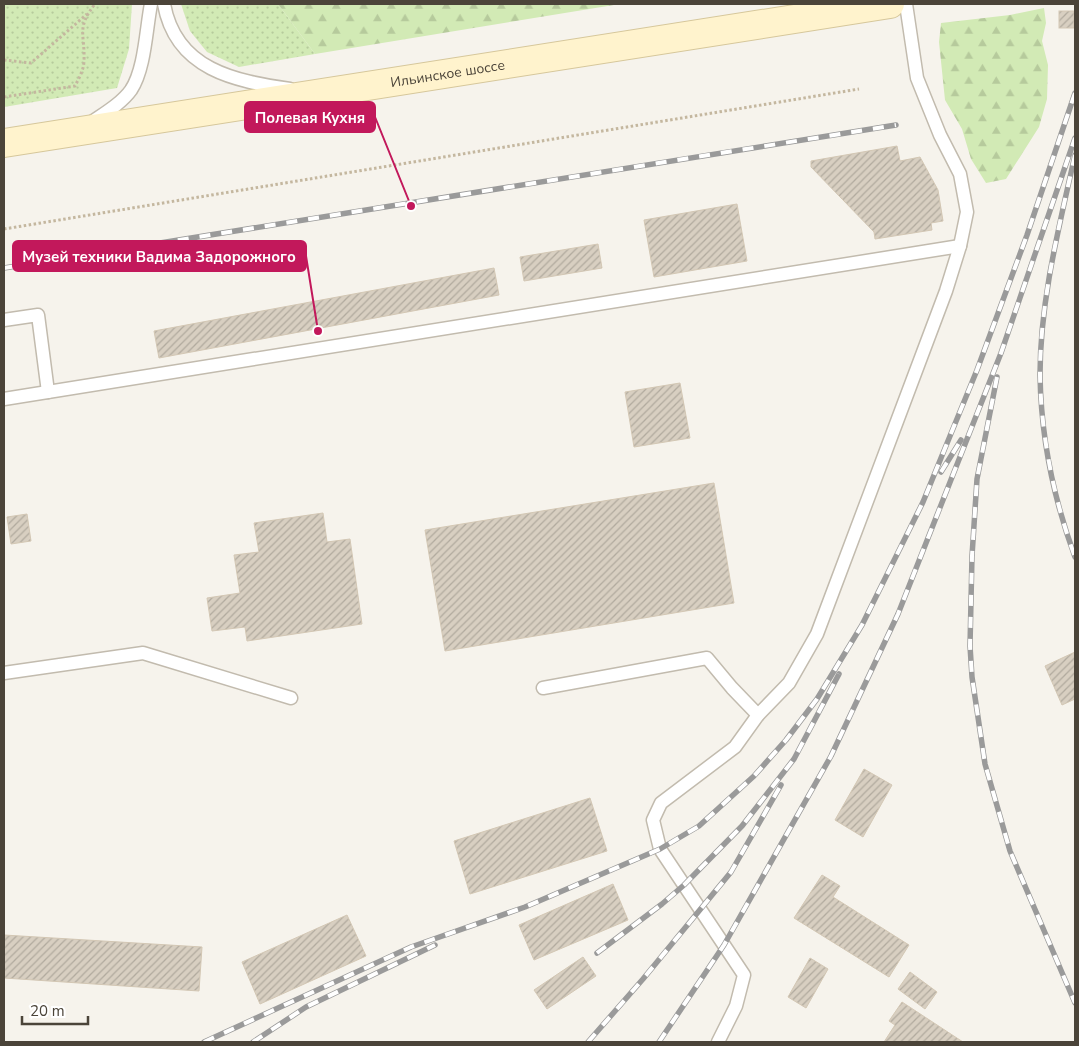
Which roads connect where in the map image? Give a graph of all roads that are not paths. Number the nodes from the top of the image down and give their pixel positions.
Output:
1 (151, 4) edge
2 (164, 4) edge
3 (890, 4) edge
4 (906, 4) edge
5 (320, 93) junction
6 (80, 131) junction
7 (4, 143) edge
8 (960, 246) junction
9 (4, 320) edge
10 (48, 392) junction
11 (4, 399) edge
12 (4, 673) edge
13 (543, 688) dead end
14 (291, 698) dead end
15 (758, 715) junction
16 (718, 1042) edge

1 - 6 lane
2 - 5 lane
3 - 5 main road, Ильинское шоссе
4 - 8 lane
5 - 6 main road, Ильинское шоссе
6 - 7 main road, Ильинское шоссе
8 - 10 lane
8 - 15 lane
9 - 10 lane
10 - 11 lane
12 - 14 lane
13 - 15 lane
15 - 16 lane

